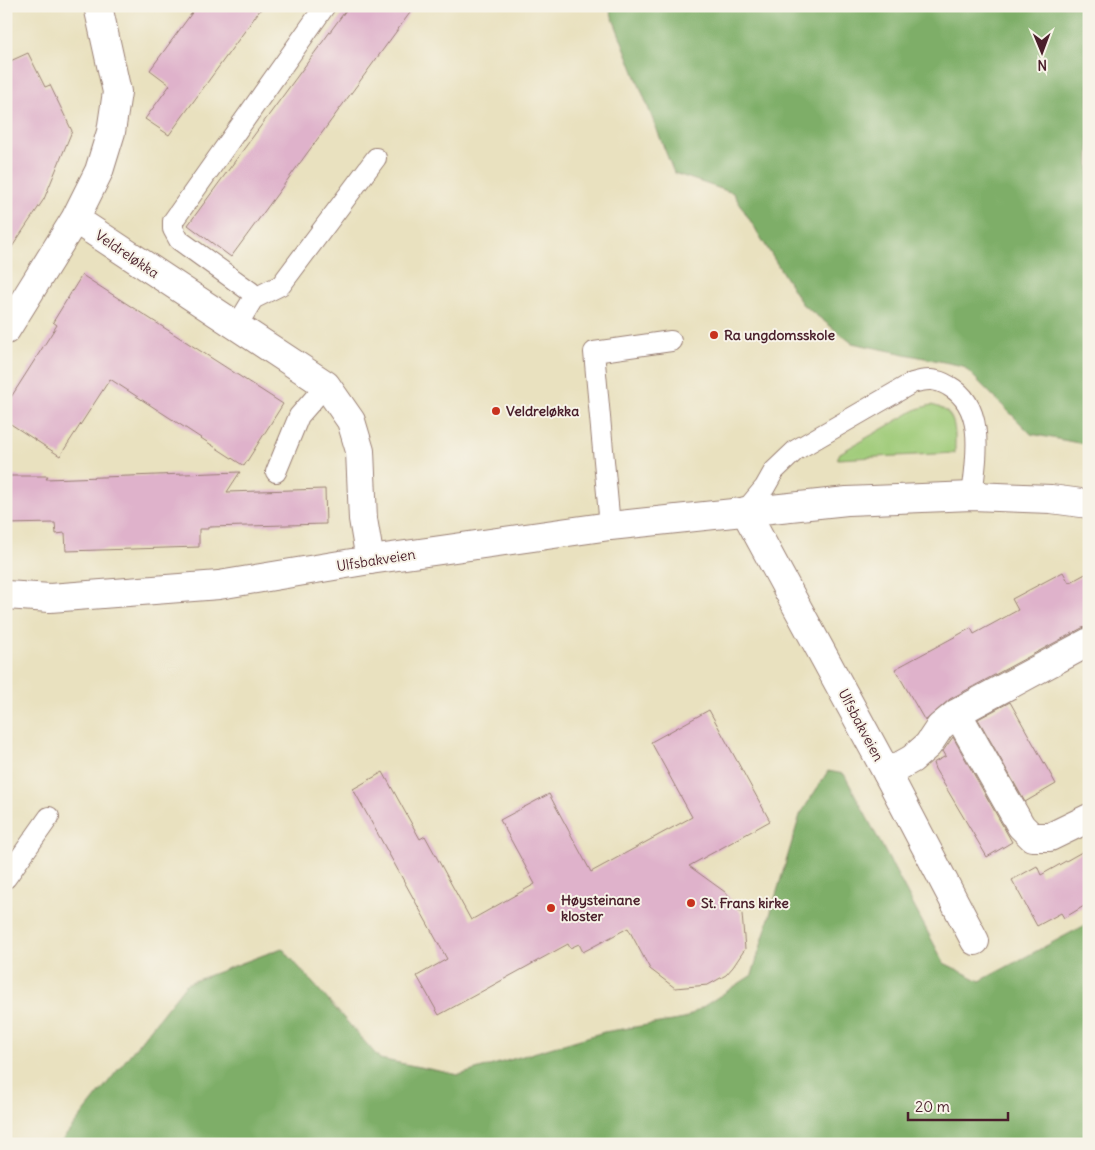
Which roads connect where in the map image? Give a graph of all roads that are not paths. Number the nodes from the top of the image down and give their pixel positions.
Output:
1 (98, 6) edge
2 (325, 6) edge
3 (376, 158) dead end
4 (75, 219) junction
5 (252, 299) junction
6 (236, 327) junction
7 (6, 330) edge
8 (672, 341) dead end
9 (326, 385) junction
10 (276, 472) dead end
11 (972, 496) junction
12 (1089, 504) edge
13 (745, 511) junction
14 (610, 526) junction
15 (370, 560) junction
16 (6, 595) edge
17 (1089, 642) edge
18 (957, 713) junction
19 (887, 773) junction
20 (49, 817) dead end
21 (1089, 818) edge
22 (6, 878) edge
23 (975, 941) dead end

1 - 4 street
2 - 5 lane
3 - 5 lane
4 - 6 street, Veldreløkka
4 - 7 street
5 - 6 lane
6 - 9 street, Veldreløkka
8 - 14 lane
9 - 10 lane
9 - 15 street, Veldreløkka
11 - 12 street, Ulfsbakveien
11 - 13 street, Ulfsbakveien
11 - 13 lane
13 - 14 street, Ulfsbakveien
13 - 19 street, Ulfsbakveien
14 - 15 street, Ulfsbakveien
15 - 16 street, Ulfsbakveien
17 - 18 street
18 - 19 street
18 - 21 street
19 - 23 street, Ulfsbakveien
20 - 22 lane

